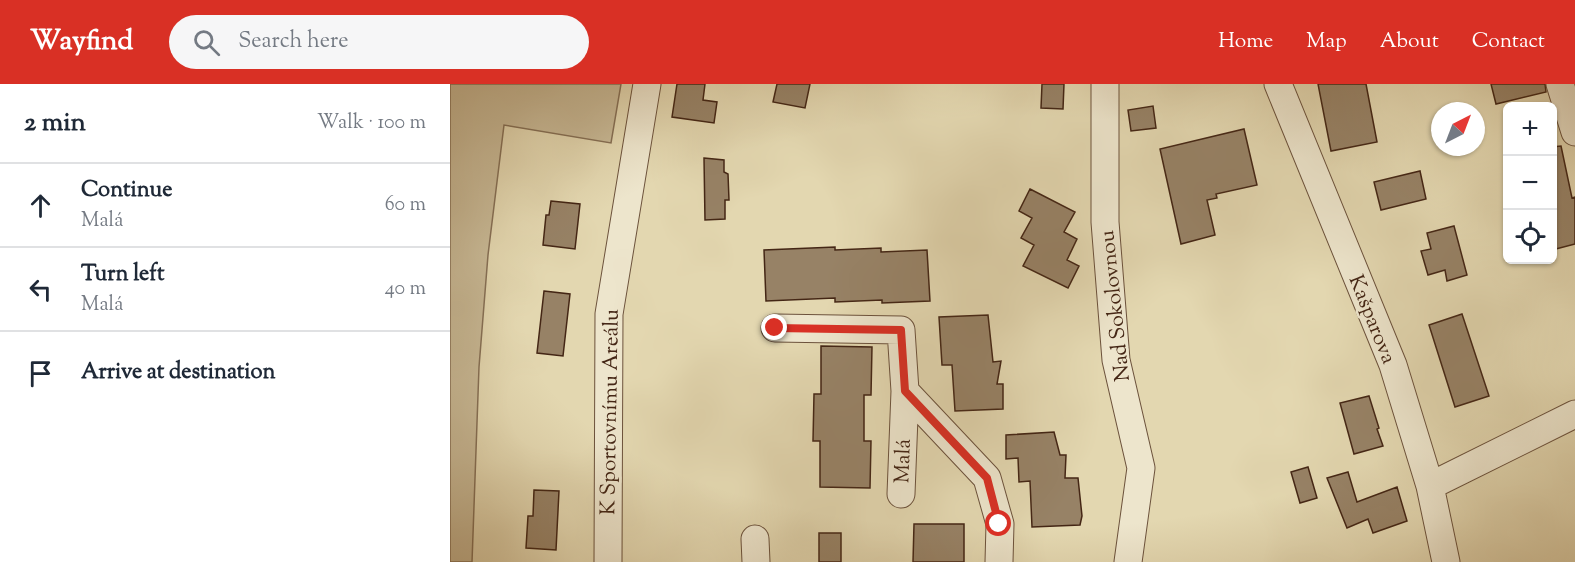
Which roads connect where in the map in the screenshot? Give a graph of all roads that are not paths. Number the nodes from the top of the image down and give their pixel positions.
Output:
1 (647, 84) edge
2 (1105, 84) edge
3 (1278, 84) edge
4 (1560, 84) edge
5 (1575, 132) edge
6 (775, 328) dead end
7 (905, 391) junction
8 (1575, 414) edge
9 (1430, 486) junction
10 (901, 494) dead end
11 (608, 562) edge
12 (999, 562) edge
13 (1128, 562) edge
14 (1446, 562) edge

1 - 11 street, K Sportovnímu Areálu
2 - 13 street, Nad Sokolovnou
3 - 9 street, Kašparova
4 - 5 street
6 - 7 street, Malá
7 - 10 street, Malá
7 - 12 street, Malá
8 - 9 street
9 - 14 street, Kašparova

